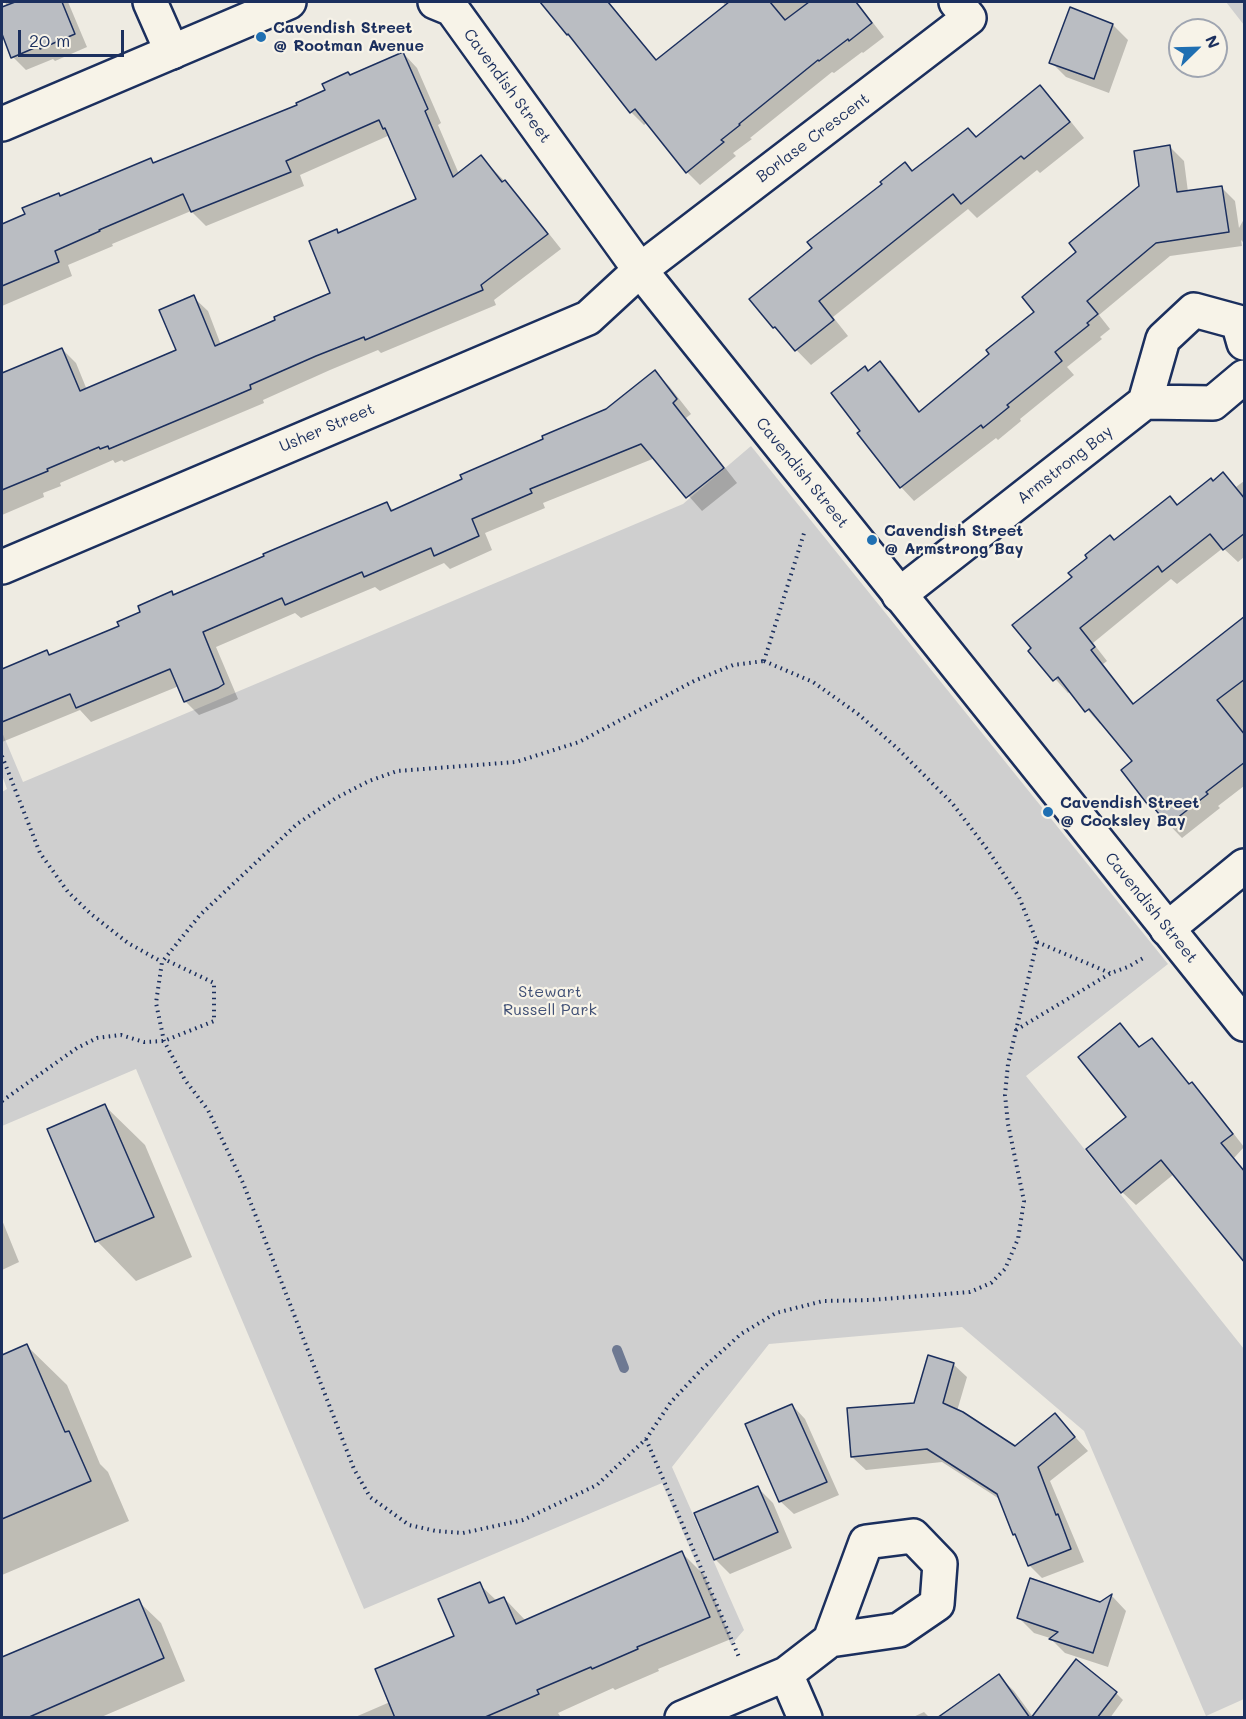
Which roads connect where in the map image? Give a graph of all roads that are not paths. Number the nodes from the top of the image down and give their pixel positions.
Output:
1 (150, 2) edge
2 (288, 2) edge
3 (435, 2) edge
4 (956, 2) edge
5 (172, 52) junction
6 (2, 124) edge
7 (640, 270) junction
8 (1245, 343) edge
9 (1245, 377) edge
10 (1145, 402) junction
11 (2, 567) edge
12 (900, 595) junction
13 (1245, 866) edge
14 (1167, 929) junction
15 (1245, 1024) edge
16 (830, 1640) dead end
17 (786, 1674) junction
18 (682, 1718) edge
19 (805, 1718) edge

1 - 5 street
2 - 5 street
3 - 7 street, Cavendish Street
4 - 7 street, Borlase Crescent
5 - 6 street
7 - 11 street, Usher Street
7 - 12 street, Cavendish Street
8 - 10 street
9 - 10 street
10 - 12 street, Armstrong Bay
12 - 14 street, Cavendish Street
13 - 14 street
14 - 15 street, Cavendish Street
16 - 17 street
17 - 18 street
17 - 19 street

